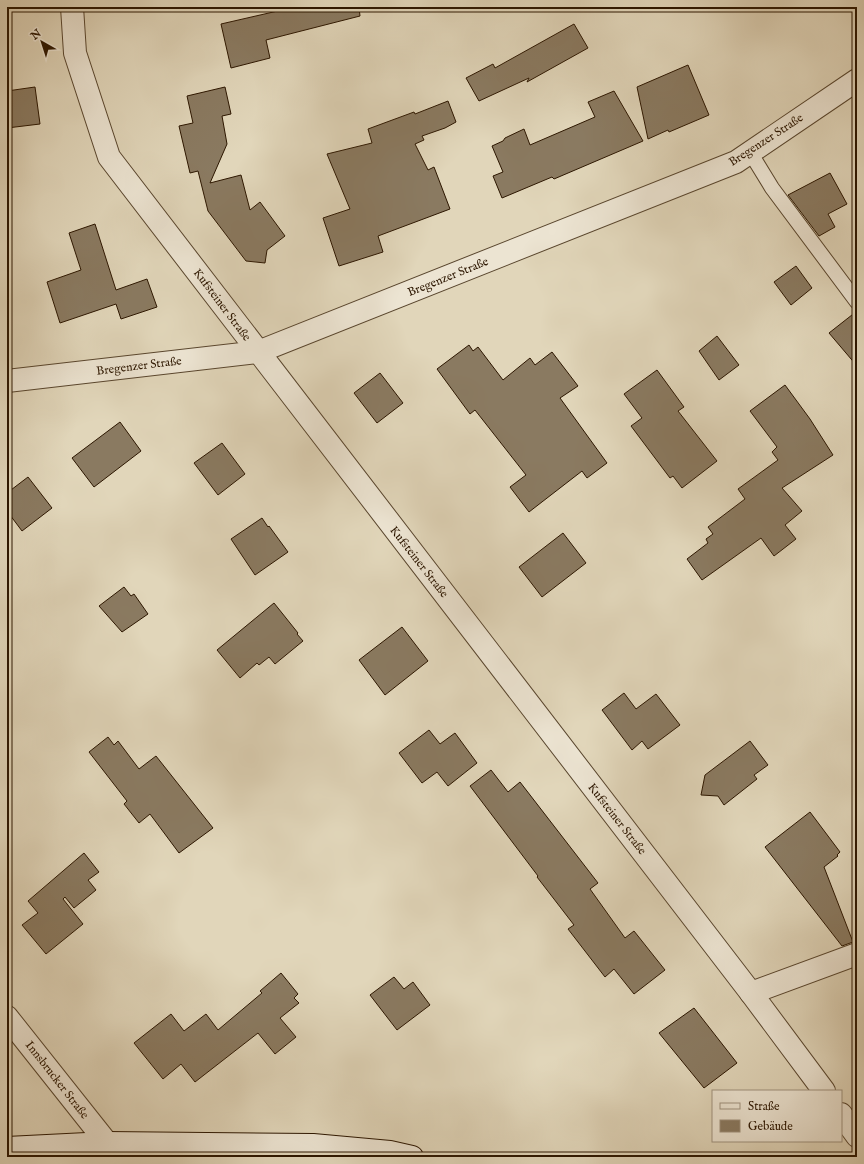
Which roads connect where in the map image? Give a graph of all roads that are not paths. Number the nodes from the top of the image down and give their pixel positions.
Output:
1 (72, 7) edge
2 (857, 80) edge
3 (750, 152) junction
4 (857, 302) edge
5 (258, 352) junction
6 (7, 381) edge
7 (857, 954) edge
8 (751, 993) junction
9 (7, 1017) edge
10 (823, 1090) edge
11 (842, 1115) edge
12 (857, 1136) edge
13 (7, 1148) edge
14 (111, 1150) edge
15 (412, 1157) edge

1 - 5 street, Kufsteiner Straße
2 - 3 street, Bregenzer Straße
3 - 4 lane
3 - 5 street, Bregenzer Straße
5 - 6 street, Bregenzer Straße
5 - 8 street, Kufsteiner Straße
7 - 8 street
8 - 10 street, Kufsteiner Straße
9 - 14 street, Innsbrucker Straße
11 - 12 street
13 - 14 street
14 - 15 street

